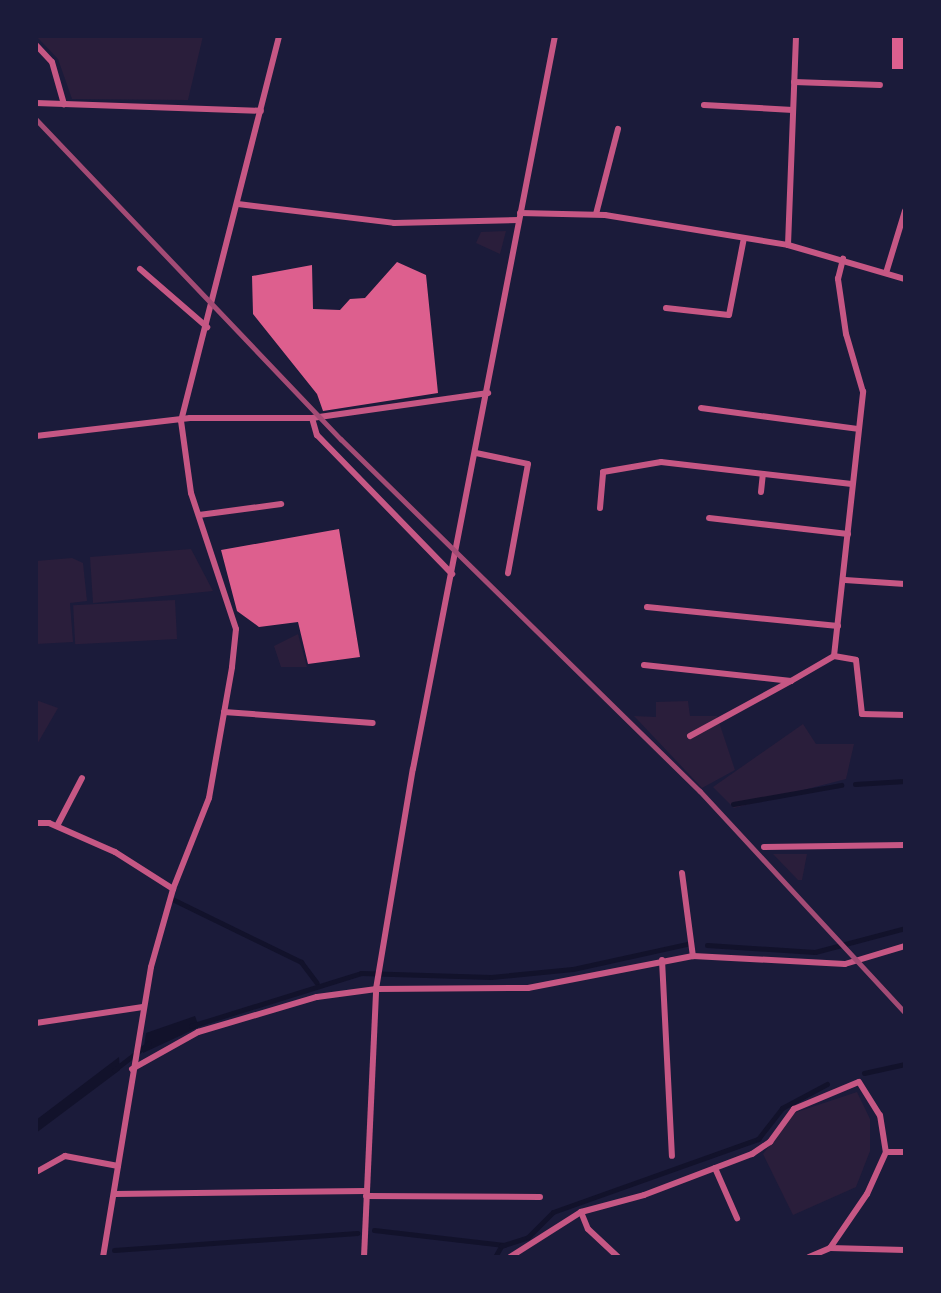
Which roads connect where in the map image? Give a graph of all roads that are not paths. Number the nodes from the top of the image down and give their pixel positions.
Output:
1 (279, 36) edge
2 (555, 36) edge
3 (796, 36) edge
4 (36, 45) edge
5 (794, 81) junction
6 (879, 85) dead end
7 (36, 104) edge
8 (64, 104) junction
9 (704, 105) dead end
10 (793, 110) junction
11 (261, 111) junction
12 (618, 129) dead end
13 (238, 204) junction
14 (905, 211) edge
15 (597, 214) junction
16 (519, 217) junction
17 (744, 238) junction
18 (788, 245) junction
19 (843, 259) junction
20 (140, 269) dead end
21 (886, 273) junction
22 (905, 279) edge
23 (666, 308) dead end
24 (207, 327) junction
25 (488, 393) junction
26 (701, 408) dead end
27 (312, 418) junction
28 (181, 421) junction
29 (858, 429) junction
30 (36, 436) edge
31 (476, 453) junction
32 (763, 474) junction
33 (852, 484) junction
34 (761, 492) dead end
35 (281, 504) dead end
36 (600, 508) dead end
37 (199, 515) junction
38 (709, 518) dead end
39 (849, 534) junction
40 (508, 573) dead end
41 (452, 574) junction
42 (845, 580) junction
43 (905, 584) edge
44 (647, 607) dead end
45 (838, 626) junction
46 (834, 656) junction
47 (644, 665) dead end
48 (791, 681) junction
49 (225, 712) junction
50 (905, 714) edge
51 (373, 723) dead end
52 (690, 736) dead end
53 (82, 778) dead end
54 (36, 823) edge
55 (57, 826) junction
56 (905, 845) edge
57 (764, 847) dead end
58 (682, 873) dead end
59 (173, 890) junction
60 (905, 946) edge
61 (693, 956) junction
62 (662, 960) junction
63 (376, 989) junction
64 (143, 1007) junction
65 (36, 1023) edge
66 (132, 1069) junction
67 (886, 1152) junction
68 (905, 1152) edge
69 (672, 1156) dead end
70 (118, 1166) junction
71 (715, 1168) junction
72 (38, 1171) dead end
73 (366, 1193) junction
74 (114, 1194) junction
75 (540, 1197) dead end
76 (581, 1212) junction
77 (737, 1218) dead end
78 (831, 1248) junction
79 (905, 1250) edge
80 (103, 1257) edge
81 (364, 1257) edge
82 (510, 1257) edge
83 (618, 1257) edge
84 (809, 1257) edge

1 - 11 street
2 - 16 street
3 - 5 street
4 - 8 street
5 - 6 street
5 - 10 street
7 - 8 street
8 - 11 street
9 - 10 street
10 - 18 street
11 - 13 street
12 - 15 street
13 - 16 street
13 - 24 street
14 - 21 street
15 - 16 street
15 - 17 street
16 - 25 street
17 - 18 street
17 - 23 street
18 - 19 street
19 - 21 street
19 - 29 street
20 - 24 street
21 - 22 street
24 - 28 street
25 - 27 street
25 - 31 street
26 - 29 street
27 - 28 street
27 - 41 street
28 - 30 street
28 - 37 street
29 - 33 street
31 - 40 street
31 - 41 street
32 - 33 street
32 - 34 street
32 - 36 street
33 - 39 street
35 - 37 street
37 - 49 street
38 - 39 street
39 - 42 street
41 - 63 street
42 - 43 street
42 - 45 street
44 - 45 street
45 - 46 street
46 - 48 street
46 - 50 street
47 - 48 street
48 - 52 street
49 - 51 street
49 - 59 street
53 - 55 street
54 - 55 street
55 - 59 street
56 - 57 street
58 - 61 street
59 - 64 street
60 - 61 street
61 - 62 street
62 - 63 street
62 - 69 street
63 - 66 street
63 - 73 street
64 - 65 street
64 - 66 street
66 - 70 street
67 - 68 street
67 - 71 street
67 - 78 street
70 - 72 street
70 - 74 street
71 - 76 street
71 - 77 street
73 - 74 street
73 - 75 street
73 - 81 street
74 - 80 street
76 - 82 street
76 - 83 street
78 - 79 street
78 - 84 street

